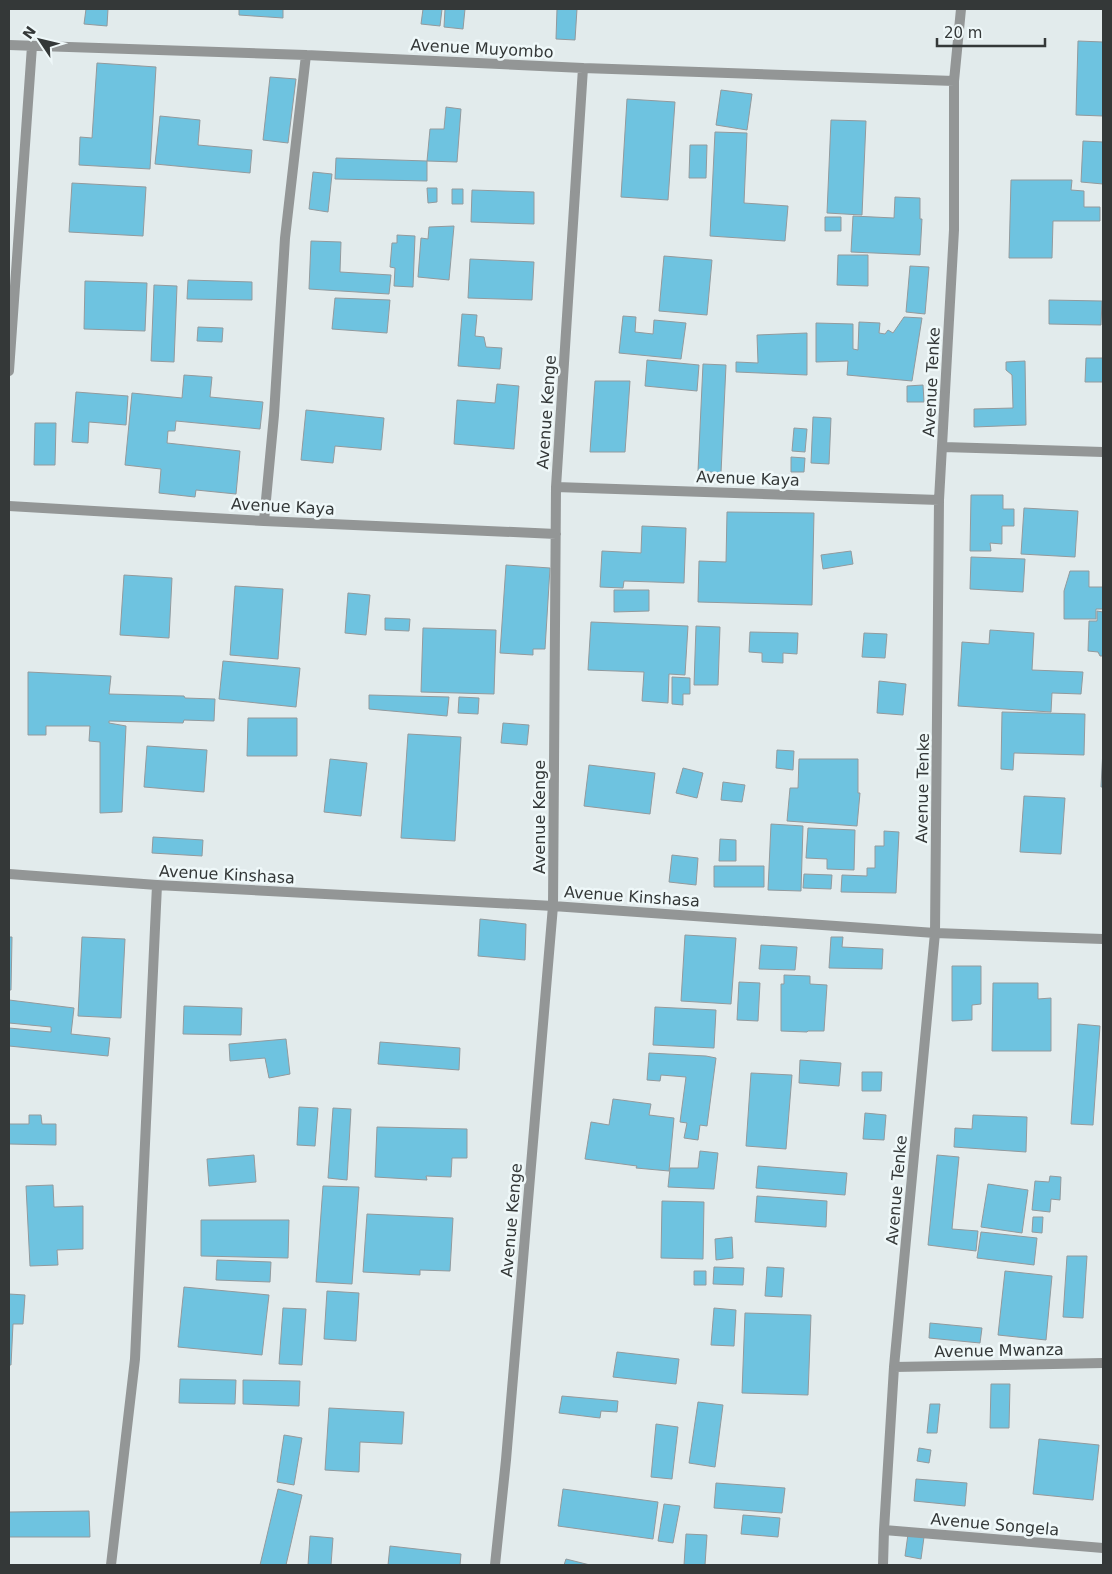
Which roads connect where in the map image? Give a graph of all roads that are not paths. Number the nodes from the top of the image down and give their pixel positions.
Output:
1 (961, 9) edge
2 (9, 45) edge
3 (32, 46) junction
4 (306, 55) junction
5 (583, 68) junction
6 (954, 81) junction
7 (9, 371) edge
8 (943, 447) junction
9 (1103, 452) edge
10 (556, 487) junction
11 (939, 500) junction
12 (9, 506) edge
13 (264, 521) junction
14 (556, 534) junction
15 (9, 874) edge
16 (157, 885) junction
17 (553, 906) junction
18 (935, 932) junction
19 (1103, 939) edge
20 (1103, 1363) edge
21 (894, 1367) junction
22 (884, 1530) junction
23 (1103, 1548) edge
24 (111, 1565) edge
25 (495, 1565) edge
26 (883, 1565) edge

1 - 6 street, Avenue Tenke
2 - 3 street, Avenue Muyombo
3 - 4 street, Avenue Muyombo
3 - 7 street
4 - 5 street, Avenue Muyombo
4 - 13 street
5 - 6 street, Avenue Muyombo
5 - 10 street, Avenue Kenge
6 - 8 street, Avenue Tenke
8 - 9 street
8 - 11 street, Avenue Tenke
10 - 11 street, Avenue Kaya
10 - 14 street, Avenue Kenge
11 - 18 street, Avenue Tenke
12 - 13 street, Avenue Kaya
13 - 14 street, Avenue Kaya
14 - 17 street, Avenue Kenge
15 - 16 street, Avenue Kinshasa
16 - 17 street, Avenue Kinshasa
16 - 24 street
17 - 18 street, Avenue Kinshasa
17 - 25 street, Avenue Kenge
18 - 19 street, Avenue Kinshasa
18 - 21 street, Avenue Tenke
20 - 21 street, Avenue Mwanza
21 - 22 street, Avenue Tenke
22 - 23 street, Avenue Songela
22 - 26 street, Avenue Tenke

